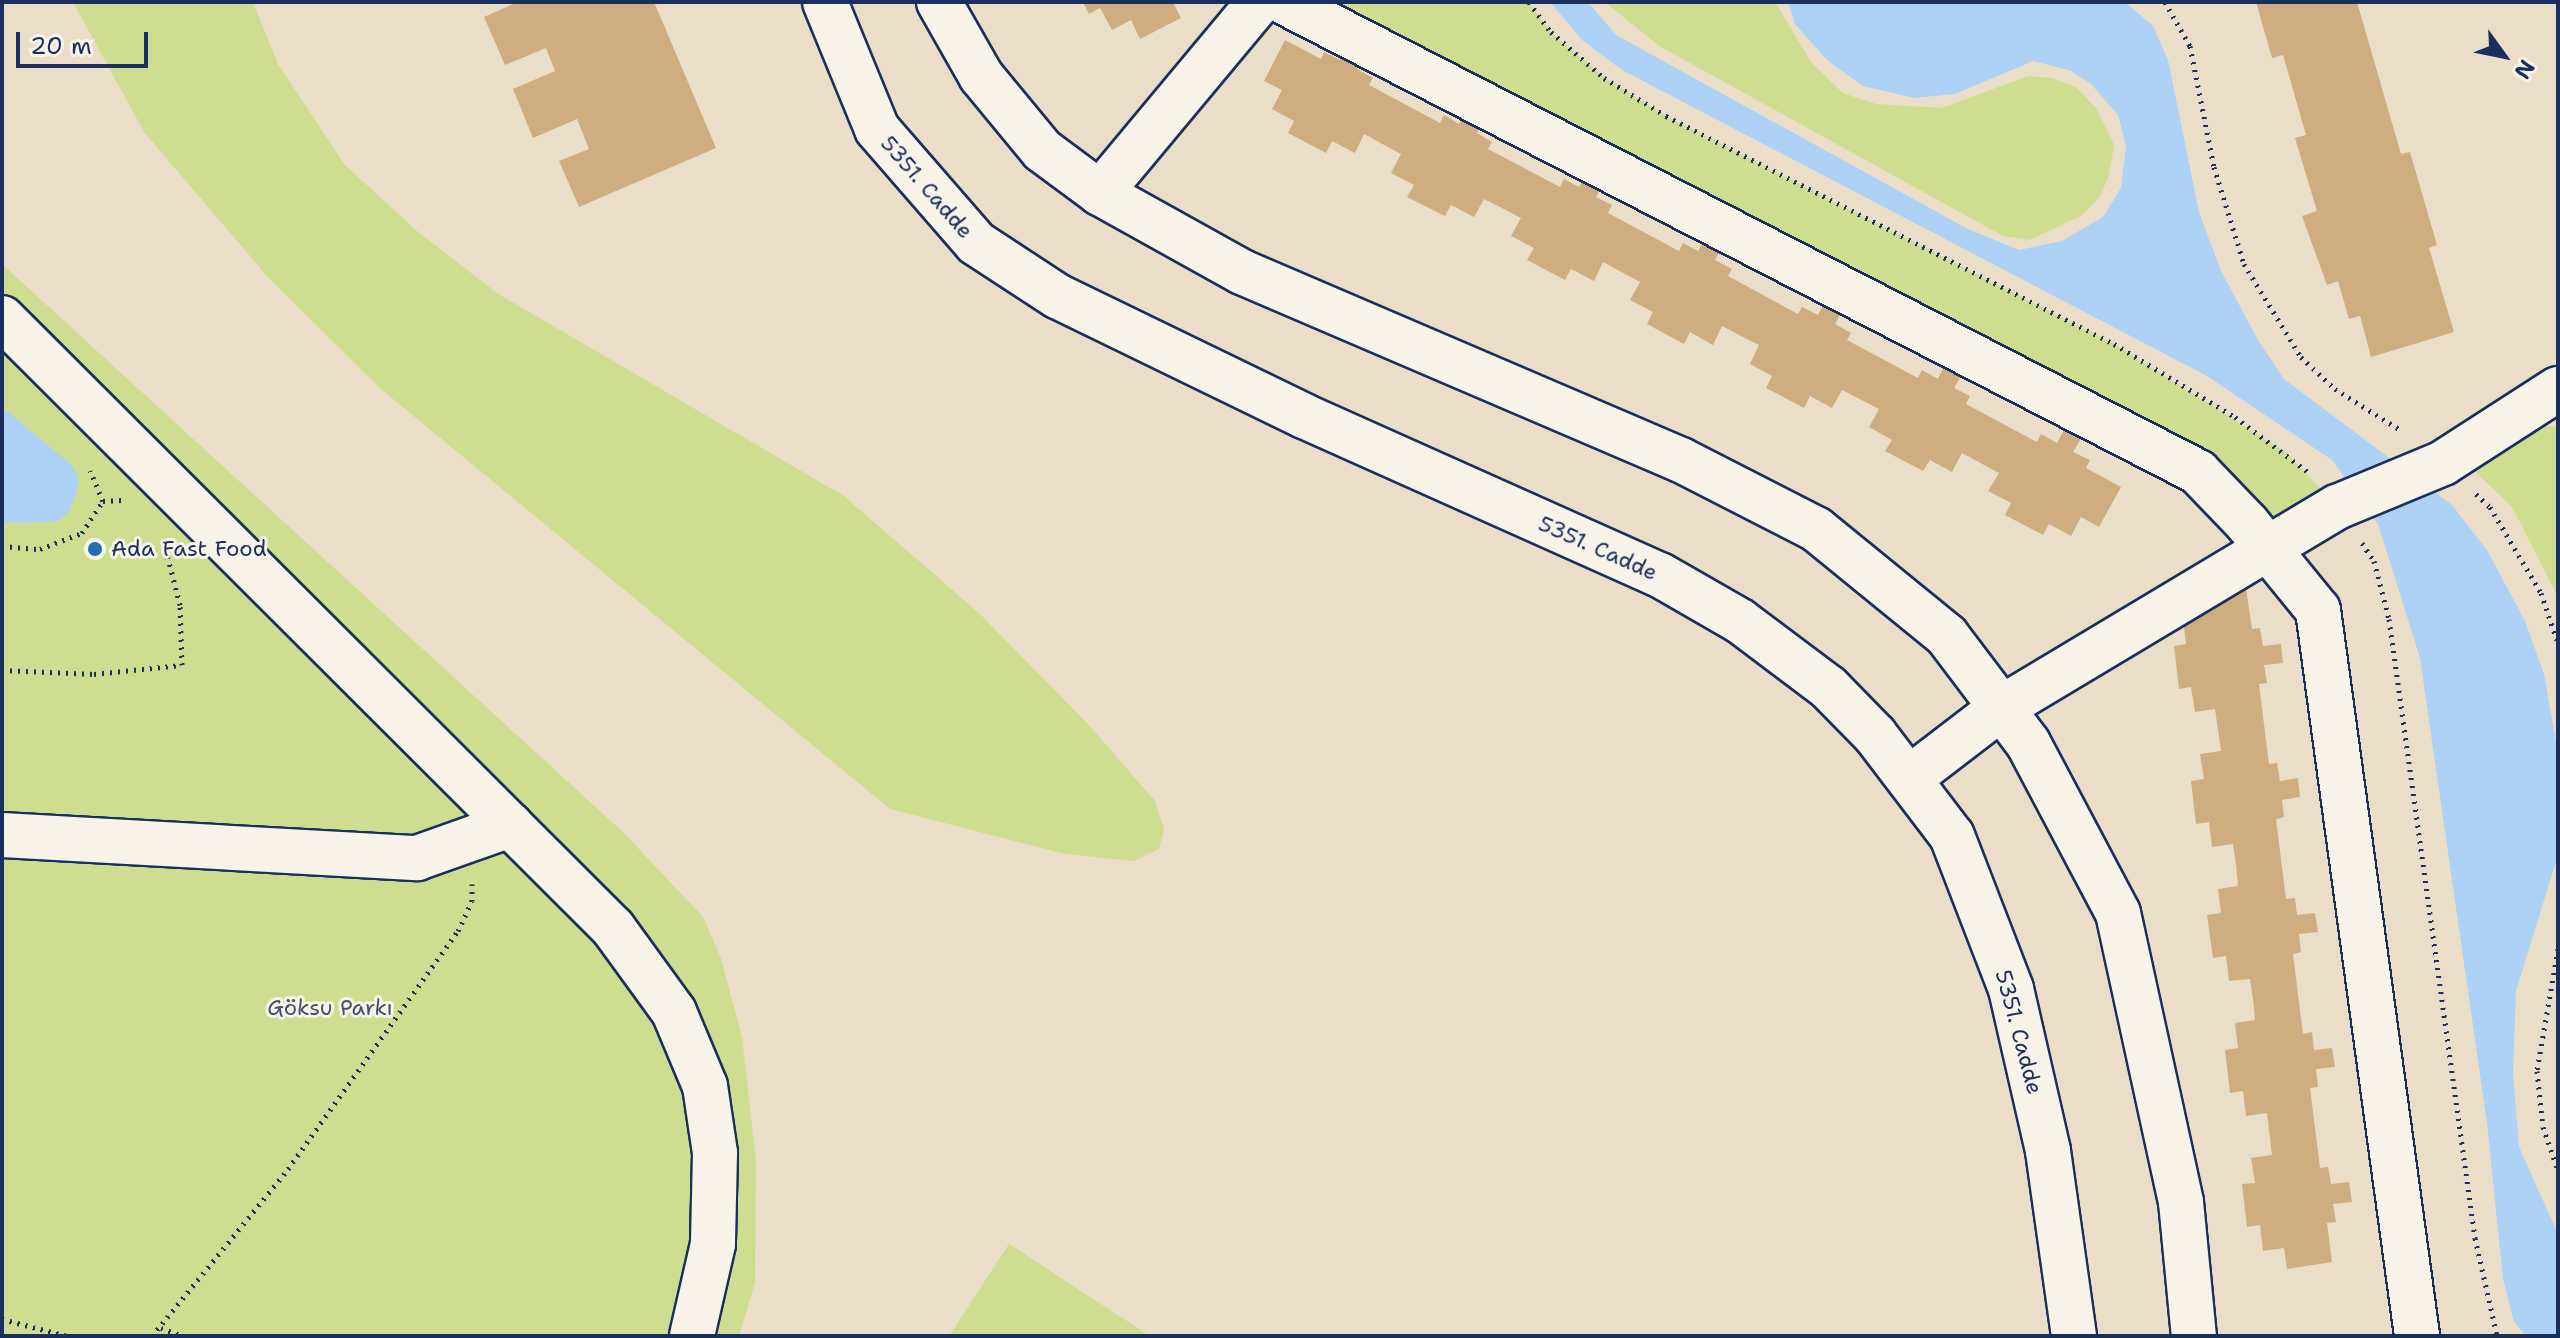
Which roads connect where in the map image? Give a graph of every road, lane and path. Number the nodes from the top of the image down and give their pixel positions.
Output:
1 (825, 2) edge
2 (939, 2) edge
3 (1259, 2) edge
4 (1284, 2) edge
5 (2165, 2) edge
6 (1100, 193) junction
7 (2, 318) edge
8 (2558, 389) edge
9 (85, 459) dead end
10 (2435, 466) junction
11 (134, 499) dead end
12 (103, 501) junction
13 (163, 539) dead end
14 (2, 546) edge
15 (2267, 548) junction
16 (2558, 643) edge
17 (2, 670) edge
18 (2001, 708) junction
19 (1911, 777) junction
20 (510, 825) junction
21 (2, 835) edge
22 (458, 843) junction
23 (2558, 949) edge
24 (2558, 1170) edge
25 (2, 1319) edge
26 (161, 1328) junction
27 (67, 1336) edge
28 (152, 1336) edge
29 (183, 1336) edge
30 (692, 1336) edge
31 (2074, 1336) edge
32 (2194, 1336) edge
33 (2417, 1336) edge

1 - 19 street, 5351. Cadde
2 - 6 street
3 - 6 street
4 - 15 street
5 - 10 path
6 - 18 street
7 - 20 street
8 - 10 street
9 - 12 path
10 - 15 street
10 - 16 path
11 - 12 path
12 - 14 path
13 - 17 path
15 - 18 street
15 - 33 street
18 - 19 street
18 - 32 street
19 - 31 street, 5351. Cadde
20 - 22 street
20 - 30 street
21 - 22 street
22 - 26 path
23 - 24 path
25 - 27 path
26 - 28 path
26 - 29 path

